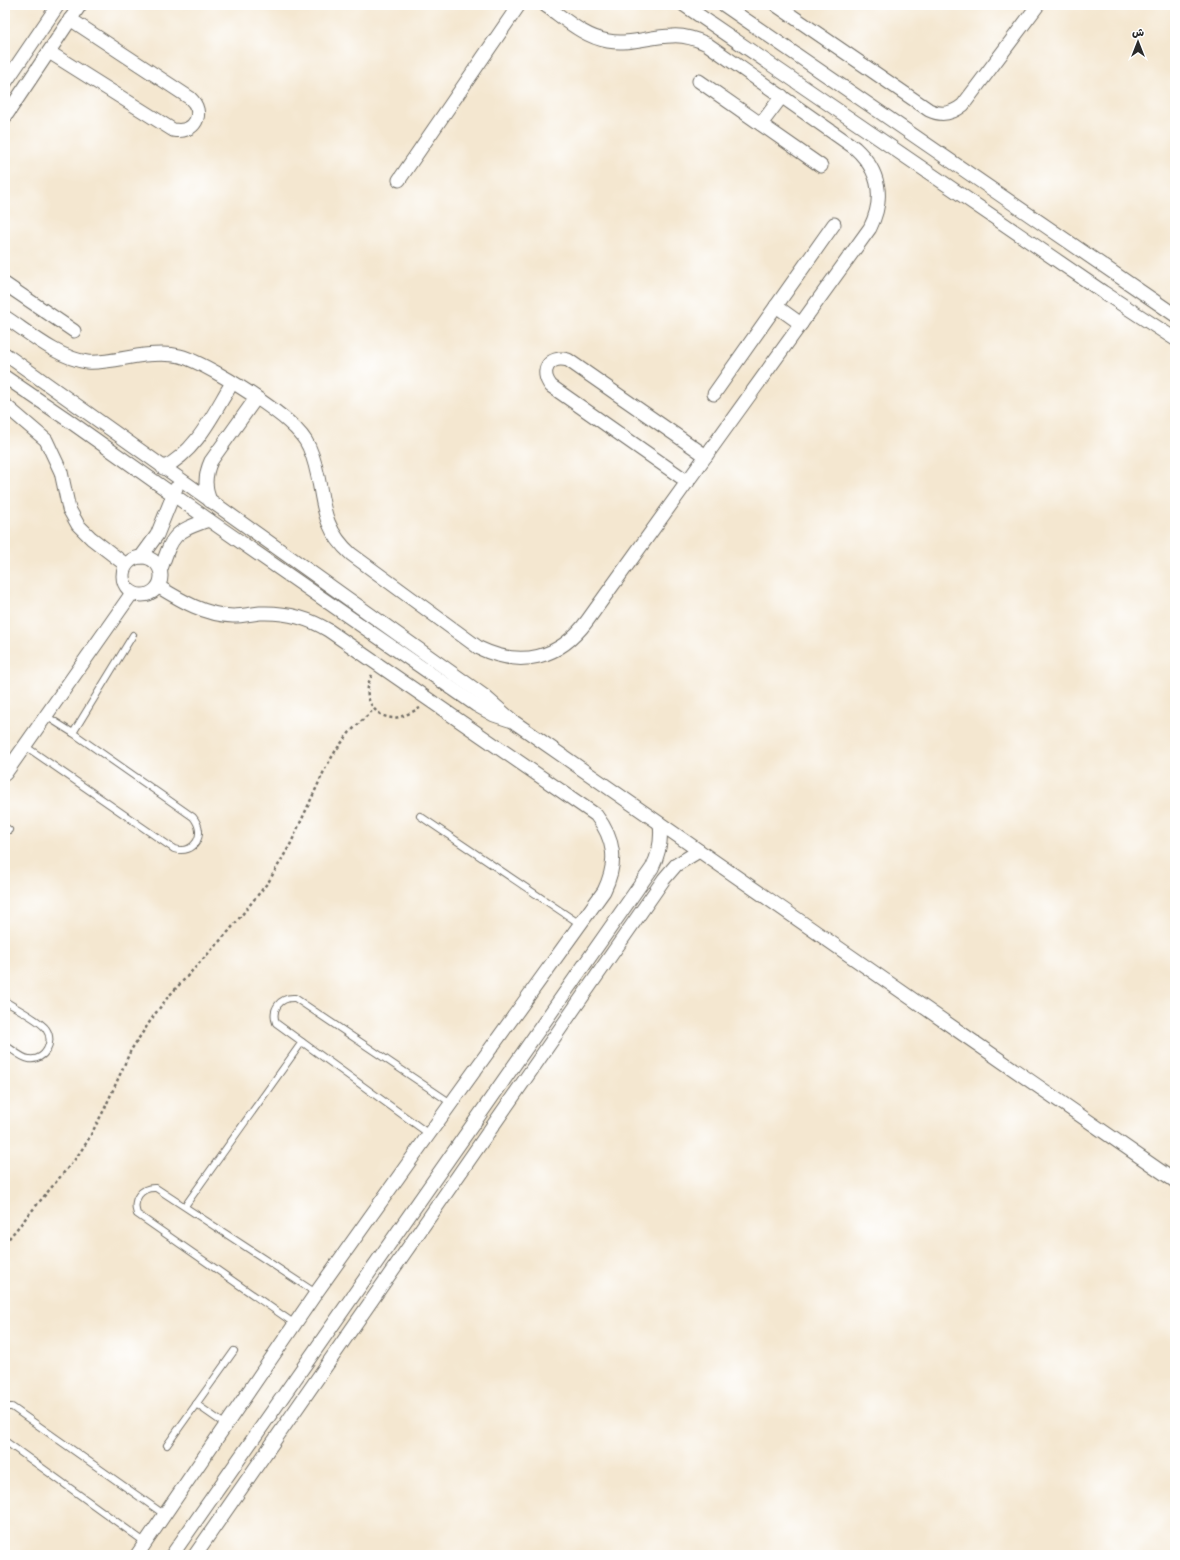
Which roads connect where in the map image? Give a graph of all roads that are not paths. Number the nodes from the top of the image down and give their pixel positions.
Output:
1 (58, 5) edge
2 (80, 5) edge
3 (519, 5) edge
4 (545, 5) edge
5 (684, 5) edge
6 (724, 5) edge
7 (776, 5) edge
8 (1038, 5) edge
9 (70, 19) junction
10 (49, 52) junction
11 (700, 81) dead end
12 (5, 83) edge
13 (782, 96) junction
14 (5, 117) edge
15 (761, 124) junction
16 (820, 166) dead end
17 (399, 180) dead end
18 (834, 224) dead end
19 (8, 290) edge
20 (776, 306) junction
21 (1175, 315) edge
22 (5, 317) edge
23 (801, 324) junction
24 (74, 331) dead end
25 (1175, 338) edge
26 (5, 354) edge
27 (5, 378) edge
28 (232, 383) junction
29 (714, 394) dead end
30 (256, 398) junction
31 (5, 406) edge
32 (706, 456) junction
33 (163, 468) junction
34 (180, 480) junction
35 (688, 482) junction
36 (173, 494) junction
37 (210, 501) junction
38 (209, 520) junction
39 (141, 557) junction
40 (126, 565) junction
41 (160, 569) junction
42 (159, 587) junction
43 (132, 593) junction
44 (133, 635) dead end
45 (46, 716) junction
46 (514, 722) junction
47 (73, 732) junction
48 (25, 746) junction
49 (5, 774) edge
50 (420, 816) dead end
51 (660, 824) junction
52 (699, 851) junction
53 (580, 924) junction
54 (5, 1001) edge
55 (302, 1042) junction
56 (5, 1044) edge
57 (451, 1103) junction
58 (429, 1134) junction
59 (1175, 1181) edge
60 (185, 1206) junction
61 (316, 1293) junction
62 (296, 1324) junction
63 (234, 1351) dead end
64 (196, 1404) junction
65 (5, 1407) edge
66 (226, 1426) junction
67 (5, 1441) edge
68 (167, 1445) dead end
69 (165, 1515) junction
70 (146, 1543) junction
71 (137, 1555) edge
72 (172, 1555) edge
73 (196, 1555) edge

1 - 12 street
2 - 9 street
3 - 17 street
4 - 13 street
5 - 25 street
6 - 21 street
7 - 8 street
9 - 10 street
9 - 10 street
10 - 14 street
11 - 15 street
13 - 15 street
13 - 23 street
15 - 16 street
18 - 20 street
19 - 24 street
20 - 23 street
20 - 29 street
22 - 28 street
23 - 32 street
26 - 33 street
27 - 36 street
28 - 30 street
28 - 33 street
30 - 35 street
30 - 37 street
31 - 40 street
32 - 35 street
32 - 35 street
33 - 34 street
34 - 36 street
34 - 37 street
36 - 38 street
36 - 39 street
37 - 46 street
38 - 41 street
38 - 46 street
39 - 40 street
39 - 41 street
40 - 43 street
41 - 42 street
42 - 43 street
42 - 53 street
43 - 45 street
44 - 47 lane
45 - 47 lane
45 - 48 street
46 - 51 street
47 - 48 lane
48 - 49 street
50 - 53 lane
51 - 52 street
51 - 72 street
52 - 59 street
52 - 73 street
53 - 57 street
54 - 56 lane
55 - 57 lane
55 - 58 lane
55 - 60 lane
57 - 58 street
58 - 61 street
60 - 61 lane
60 - 62 lane
61 - 62 street
62 - 66 street
63 - 64 lane
64 - 66 lane
64 - 68 lane
65 - 69 lane
66 - 69 street
67 - 70 lane
69 - 70 street
70 - 71 street

